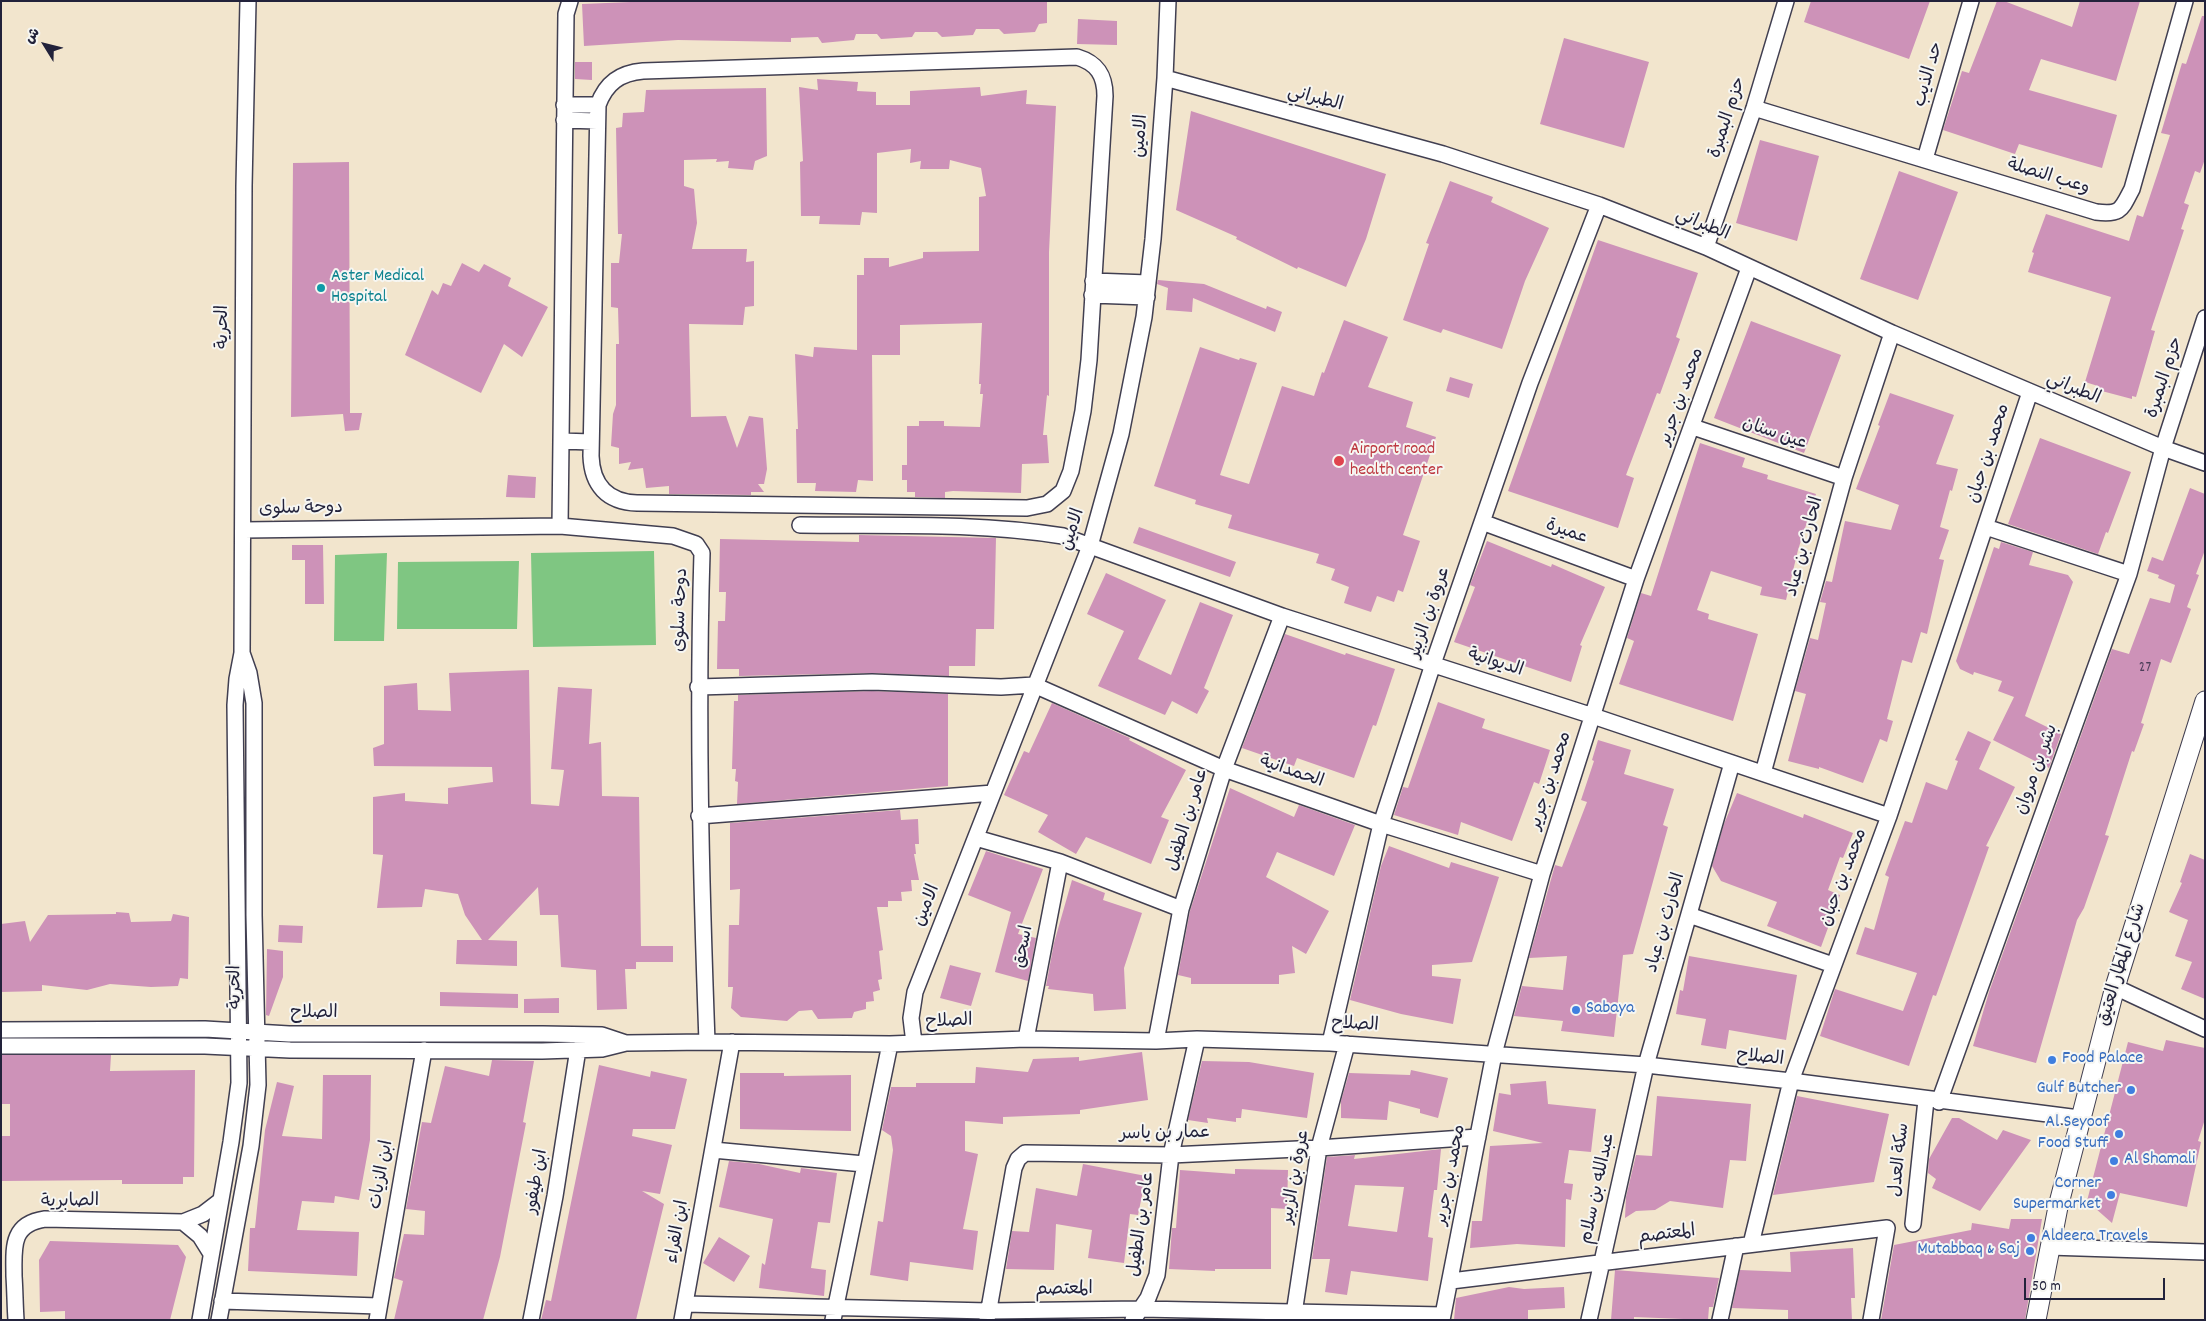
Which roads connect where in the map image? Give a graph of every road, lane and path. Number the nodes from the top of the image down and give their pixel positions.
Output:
1 (248, 1) edge
2 (570, 1) edge
3 (1168, 1) edge
4 (1786, 1) edge
5 (1971, 1) edge
6 (2185, 1) edge
7 (1165, 78) junction
8 (598, 105) junction
9 (1754, 108) junction
10 (564, 112) junction
11 (597, 121) junction
12 (1925, 159) junction
13 (1599, 205) junction
14 (1706, 247) junction
15 (1749, 268) junction
16 (1092, 288) junction
17 (1147, 290) junction
18 (2205, 318) edge
19 (1892, 333) junction
20 (2030, 392) junction
21 (1693, 427) junction
22 (561, 442) junction
23 (591, 442) junction
24 (2163, 448) junction
25 (2205, 463) edge
26 (1844, 478) junction
27 (1482, 522) junction
28 (800, 525) dead end
29 (560, 526) junction
30 (1986, 527) junction
31 (244, 530) junction
32 (1090, 546) junction
33 (2129, 574) junction
34 (1636, 579) junction
35 (1282, 616) junction
36 (242, 653) junction
37 (1433, 664) junction
38 (1034, 686) junction
39 (698, 687) junction
40 (2205, 701) edge
41 (1593, 716) junction
42 (1732, 763) junction
43 (1224, 769) junction
44 (1763, 774) junction
45 (993, 793) junction
46 (700, 816) junction
47 (1889, 816) junction
48 (1381, 824) junction
49 (976, 838) junction
50 (1060, 862) junction
51 (1542, 874) junction
52 (1181, 909) junction
53 (1689, 915) junction
54 (1833, 965) junction
55 (2114, 987) junction
56 (2205, 1029) edge
57 (1, 1030) edge
58 (238, 1031) junction
59 (256, 1032) junction
60 (1026, 1039) junction
61 (1197, 1039) junction
62 (1156, 1041) junction
63 (706, 1042) junction
64 (732, 1042) junction
65 (626, 1043) junction
66 (914, 1043) junction
67 (1330, 1043) junction
68 (890, 1044) junction
69 (1347, 1044) junction
70 (1, 1046) edge
71 (238, 1047) junction
72 (256, 1048) junction
73 (578, 1049) junction
74 (424, 1050) junction
75 (1494, 1054) junction
76 (1646, 1065) junction
77 (1791, 1081) junction
78 (1932, 1101) junction
79 (2079, 1118) junction
80 (1478, 1138) junction
81 (1319, 1148) junction
82 (712, 1150) junction
83 (1171, 1155) junction
84 (864, 1164) junction
85 (220, 1201) junction
86 (183, 1222) junction
87 (1913, 1224) dead end
88 (1743, 1245) junction
89 (2049, 1247) junction
90 (210, 1252) junction
91 (2205, 1252) edge
92 (1602, 1263) junction
93 (1451, 1281) junction
94 (222, 1301) junction
95 (685, 1304) junction
96 (378, 1313) edge
97 (834, 1314) edge
98 (1137, 1314) edge
99 (988, 1316) edge
100 (1293, 1316) edge
101 (1443, 1317) edge
102 (16, 1320) edge
103 (200, 1320) edge
104 (219, 1320) edge
105 (531, 1320) edge
106 (682, 1320) edge
107 (1590, 1320) edge
108 (1720, 1320) edge
109 (1871, 1320) edge
110 (2036, 1320) edge

1 - 31 street, الحرية
2 - 10 street
3 - 7 street, الامين
4 - 9 street, حزم البمبرة
5 - 12 street, حد الذيب
6 - 12 street, وعب النصلة
7 - 13 street, الطبراني
7 - 17 street, الامين
8 - 10 street
8 - 11 street
8 - 16 street
9 - 12 street, وعب النصلة
9 - 14 street, حزم البمبرة
10 - 11 street
10 - 22 street
11 - 23 street
13 - 14 street, الطبراني
13 - 27 street, عروة بن الزبير
14 - 15 street, الطبراني
15 - 19 street, الطبراني
15 - 21 street, محمد بن جرير
16 - 17 street
16 - 23 street
17 - 32 street, الامين
18 - 24 street, حزم البمبرة
19 - 20 street, الطبراني
19 - 26 street, الحارث بن عباد
20 - 24 street, الطبراني
20 - 30 street, محمد بن حبان
21 - 26 street, عين سنان
21 - 34 street, محمد بن جرير
22 - 23 street
22 - 29 street
24 - 25 street, الطبراني
24 - 33 street, بشر بن مروان
26 - 44 street, الحارث بن عباد
27 - 34 street, عميرة
27 - 37 street, عروة بن الزبير
28 - 32 street, الديوانية
29 - 31 street, دوحة سلوى
29 - 39 street, دوحة سلوى
30 - 33 street, محمد بن حبان
30 - 47 street, محمد بن حبان
31 - 36 street, الحرية
32 - 35 street, الديوانية
32 - 38 street, الامين
33 - 78 street, بشر بن مروان
34 - 41 street, محمد بن جرير
35 - 37 street, الديوانية
35 - 43 street, عامر بن الطفيل
36 - 58 street, الحرية
36 - 59 street, الحرية
37 - 41 street, الديوانية
37 - 48 street, عروة بن الزبير
38 - 39 street
38 - 43 street, الحمدانية
38 - 45 street, الامين
39 - 46 street, دوحة سلوى
40 - 55 street, شارع المطار العتيق
41 - 42 street, الديوانية
41 - 51 street, محمد بن جرير
42 - 44 street, الديوانية
42 - 53 street, الحارث بن عباد
43 - 48 street, الحمدانية
43 - 52 street, عامر بن الطفيل
44 - 47 street, الديوانية
45 - 46 street
45 - 49 street, الامين
46 - 63 street, دوحة سلوى
47 - 54 street, محمد بن حبان
48 - 51 street, الحمدانية
48 - 67 street, عروة بن الزبير
49 - 50 street
49 - 66 street, الامين
50 - 52 street
50 - 60 street, اسحق
51 - 75 street, محمد بن جرير
52 - 62 street, عامر بن الطفيل
53 - 54 street
53 - 76 street, الحارث بن عباد
54 - 77 street, محمد بن حبان
55 - 56 street
55 - 79 street, شارع المطار العتيق
57 - 58 street, الصلاح
58 - 59 street, الصلاح
58 - 71 street, الحرية
59 - 65 street, الصلاح
59 - 72 street, الحرية
60 - 62 street, الصلاح
60 - 66 street, الصلاح
61 - 62 street, الصلاح
61 - 67 street, الصلاح
61 - 83 street, عامر بن الطفيل
63 - 64 street, الصلاح
63 - 65 street, الصلاح
64 - 68 street, الصلاح
64 - 82 street, ابن الفراء
65 - 73 street, الصلاح
66 - 68 street, الصلاح
67 - 69 street, الصلاح
68 - 84 street
69 - 75 street, الصلاح
69 - 81 street, عروة بن الزبير
70 - 71 street, الصلاح
71 - 72 street, الصلاح
71 - 85 street, الحرية
72 - 74 street, الصلاح
72 - 94 street, الحرية
73 - 74 street, الصلاح
73 - 105 street, ابن طيفور
74 - 96 street, ابن الزيات
75 - 76 street, الصلاح
75 - 80 street, محمد بن جرير
76 - 77 street, الصلاح
76 - 92 street, عبدالله بن سلام
77 - 78 street, الصلاح
77 - 88 street, محمد بن حبان
78 - 79 street, الصلاح
78 - 87 street, سكة العدل
79 - 89 street, شارع المطار العتيق
80 - 81 street, عمار بن ياسر
80 - 93 street, محمد بن جرير
81 - 83 street, عمار بن ياسر
81 - 100 street, عروة بن الزبير
82 - 84 street
82 - 95 street, ابن الفراء
83 - 98 street, عامر بن الطفيل
83 - 99 street, عمار بن ياسر
84 - 97 street
85 - 86 street, الصابرية
85 - 90 street, الحرية
86 - 90 street
86 - 102 street, الصابرية
88 - 92 street, المعتصم
88 - 108 street, محمد بن حبان
88 - 109 street, المعتصم
89 - 91 street
89 - 110 street, شارع المطار العتيق
90 - 103 street, الحرية
92 - 93 street, المعتصم
92 - 107 street, عبدالله بن سلام
93 - 101 street, محمد بن جرير
94 - 96 street, ابن الزيات
94 - 104 street, الحرية
95 - 97 street, المعتصم
95 - 106 street, ابن الفراء
97 - 99 street, المعتصم
98 - 99 street, المعتصم
98 - 100 street, المعتصم
100 - 101 street, المعتصم

